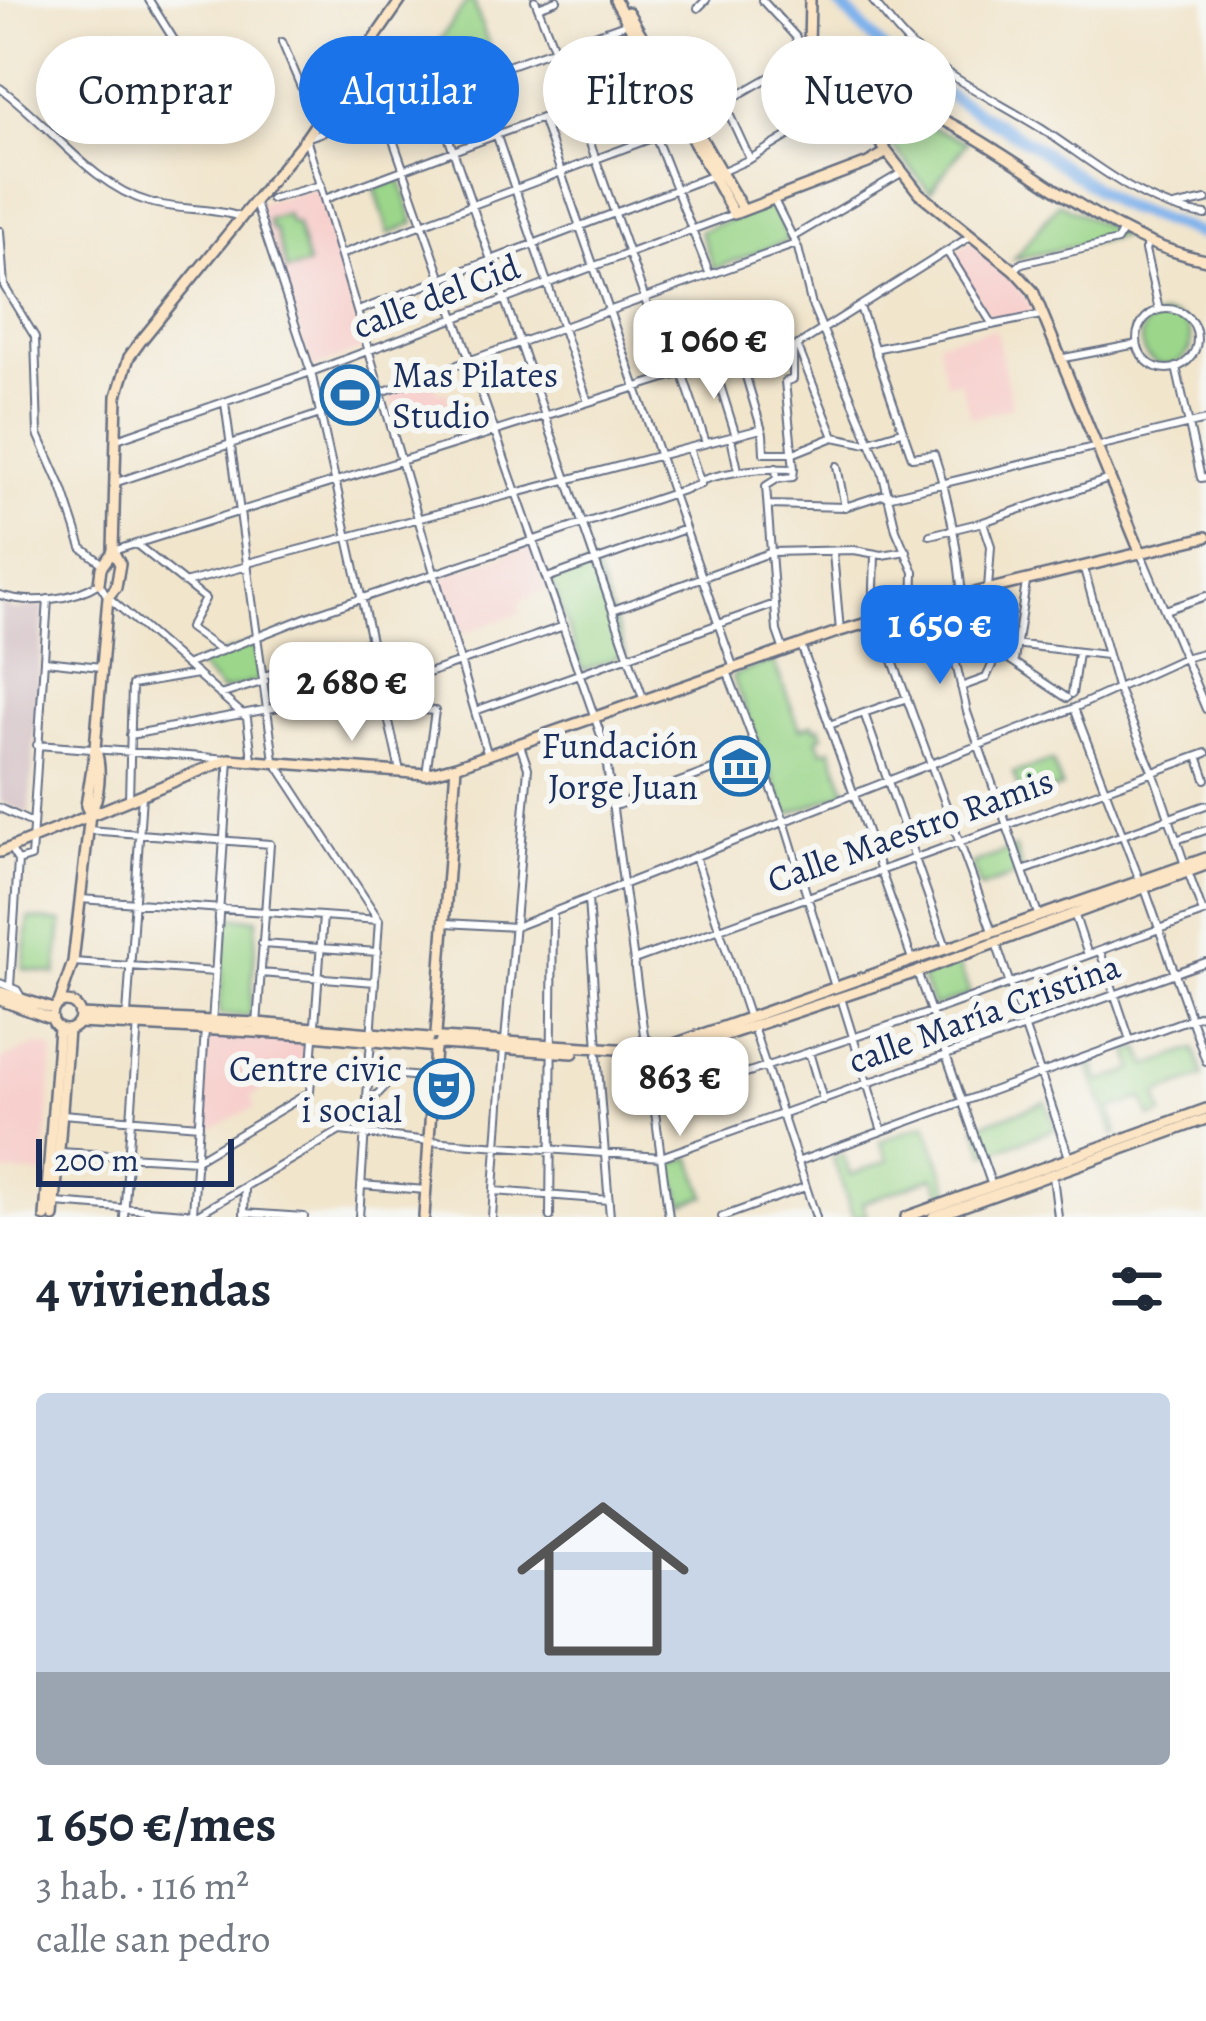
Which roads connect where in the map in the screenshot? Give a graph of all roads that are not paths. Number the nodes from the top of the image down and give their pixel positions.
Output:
1 (149, 0) edge
2 (401, 0) edge
3 (557, 0) edge
4 (618, 0) edge
5 (706, 0) edge
6 (762, 0) edge
7 (810, 0) edge
8 (872, 0) edge
9 (537, 3) edge
10 (698, 8) dead end
11 (630, 22) junction
12 (172, 36) edge
13 (376, 36) edge
14 (549, 36) edge
15 (594, 36) edge
16 (638, 36) edge
17 (795, 36) edge
18 (810, 36) edge
19 (282, 42) dead end
20 (299, 81) edge
21 (0, 88) edge
22 (542, 118) joint
23 (519, 127) edge
24 (956, 130) edge
25 (737, 131) edge
26 (301, 144) edge
27 (308, 144) edge
28 (394, 144) edge
29 (449, 144) edge
30 (474, 144) edge
31 (498, 144) edge
32 (591, 144) edge
33 (634, 144) edge
34 (658, 144) edge
35 (700, 144) edge
36 (775, 144) edge
37 (882, 144) edge
38 (452, 152) junction
39 (887, 152) junction
40 (596, 159) junction
41 (750, 159) junction
42 (402, 171) junction
43 (560, 172) junction
44 (903, 172) junction
45 (718, 173) junction
46 (321, 185) junction
47 (676, 189) junction
48 (514, 190) junction
49 (271, 199) dead end
50 (325, 199) junction
51 (773, 199) junction
52 (1206, 201) edge
53 (255, 203) junction
54 (471, 206) junction
55 (1173, 207) junction
56 (738, 212) junction
57 (615, 213) junction
58 (1206, 215) edge
59 (241, 217) junction
60 (422, 224) junction
61 (580, 226) junction
62 (691, 230) junction
63 (0, 231) edge
64 (1123, 231) junction
65 (971, 236) junction
66 (794, 240) junction
67 (1148, 243) junction
68 (532, 245) junction
69 (629, 253) junction
70 (949, 253) junction
71 (342, 254) junction
72 (1206, 260) edge
73 (490, 261) junction
74 (592, 266) junction
75 (1014, 270) junction
76 (710, 275) junction
77 (442, 280) junction
78 (545, 283) junction
79 (503, 299) junction
80 (645, 299) junction
81 (860, 308) junction
82 (1160, 310) junction
83 (358, 311) junction
84 (608, 311) junction
85 (1045, 315) junction
86 (456, 317) junction
87 (993, 325) junction
88 (561, 327) junction
89 (826, 330) junction
90 (1206, 333) edge
91 (1196, 335) junction
92 (519, 342) junction
93 (1137, 344) junction
94 (795, 347) junction
95 (874, 349) junction
96 (370, 350) junction
97 (1064, 358) junction
98 (470, 359) junction
99 (742, 363) junction
100 (1176, 368) junction
101 (715, 369) junction
102 (311, 372) junction
103 (683, 374) junction
104 (809, 374) junction
105 (671, 376) junction
106 (793, 379) junction
107 (635, 388) junction
108 (383, 390) junction
109 (588, 402) junction
110 (225, 403) junction
111 (320, 414) junction
112 (545, 417) junction
113 (1206, 420) edge
114 (1188, 424) junction
115 (761, 429) junction
116 (902, 430) junction
117 (496, 433) junction
118 (733, 436) junction
119 (834, 437) junction
120 (116, 439) junction
121 (870, 440) junction
122 (706, 443) junction
123 (231, 445) junction
124 (1099, 446) junction
125 (689, 448) junction
126 (794, 453) junction
127 (659, 455) junction
128 (403, 461) junction
129 (837, 466) dead end
130 (776, 469) junction
131 (794, 469) junction
132 (738, 470) junction
133 (1203, 477) edge
134 (1112, 478) junction
135 (777, 479) junction
136 (567, 480) junction
137 (336, 482) junction
138 (701, 482) junction
139 (114, 483) junction
140 (944, 484) junction
141 (516, 493) junction
142 (672, 493) junction
143 (888, 495) junction
144 (768, 505) junction
145 (844, 507) junction
146 (241, 511) junction
147 (420, 518) junction
148 (983, 522) junction
149 (583, 524) junction
150 (685, 529) junction
151 (955, 529) junction
152 (347, 536) junction
153 (930, 536) dead end
154 (1206, 537) edge
155 (534, 541) junction
156 (136, 544) junction
157 (112, 551) junction
158 (907, 551) junction
159 (772, 552) junction
160 (875, 552) junction
161 (832, 553) junction
162 (1142, 554) junction
163 (595, 561) junction
164 (103, 564) junction
165 (248, 564) junction
166 (1084, 569) junction
167 (436, 574) junction
168 (702, 576) junction
169 (547, 578) junction
170 (99, 583) junction
171 (184, 583) junction
172 (1026, 583) junction
173 (984, 592) junction
174 (0, 595) edge
175 (1206, 596) edge
176 (108, 597) junction
177 (962, 597) junction
178 (48, 598) junction
179 (362, 599) junction
180 (775, 604) junction
181 (613, 610) junction
182 (913, 610) junction
183 (1165, 610) junction
184 (878, 624) junction
185 (718, 625) junction
186 (564, 626) junction
187 (987, 626) junction
188 (965, 629) junction
189 (840, 631) junction
190 (258, 636) junction
191 (371, 640) junction
192 (994, 642) junction
193 (1017, 644) junction
194 (801, 645) junction
195 (954, 648) junction
196 (221, 651) junction
197 (784, 651) junction
198 (998, 652) junction
199 (1206, 652) edge
200 (1078, 653) junction
201 (1106, 655) junction
202 (892, 656) junction
203 (629, 657) junction
204 (1184, 658) junction
205 (44, 661) junction
206 (1014, 661) junction
207 (461, 662) junction
208 (188, 664) junction
209 (101, 667) junction
210 (730, 670) junction
211 (197, 674) junction
212 (581, 674) junction
213 (264, 678) junction
214 (962, 687) junction
215 (1117, 687) junction
216 (382, 688) junction
217 (220, 695) junction
218 (1070, 696) junction
219 (907, 698) junction
220 (644, 701) junction
221 (386, 707) junction
222 (1075, 707) junction
223 (1206, 709) edge
224 (268, 711) junction
225 (475, 711) junction
226 (864, 713) junction
227 (244, 716) junction
228 (593, 719) junction
229 (829, 725) junction
230 (130, 735) junction
231 (38, 745) junction
232 (520, 745) junction
233 (979, 745) junction
234 (95, 748) junction
235 (130, 751) junction
236 (758, 753) junction
237 (1202, 755) edge
238 (488, 756) junction
239 (229, 759) junction
240 (252, 759) junction
241 (274, 760) junction
242 (930, 764) junction
243 (456, 766) junction
244 (400, 771) junction
245 (1152, 772) junction
246 (426, 774) junction
247 (885, 779) junction
248 (1206, 779) edge
249 (1105, 788) junction
250 (142, 794) junction
251 (853, 794) junction
252 (129, 799) junction
253 (1206, 805) edge
254 (612, 807) junction
255 (0, 808) edge
256 (90, 814) junction
257 (1170, 817) junction
258 (784, 821) junction
259 (32, 823) junction
260 (1007, 824) junction
261 (88, 830) junction
262 (1206, 830) edge
263 (140, 834) junction
264 (1122, 834) junction
265 (33, 839) junction
266 (1177, 840) junction
267 (224, 841) junction
268 (957, 841) junction
269 (10, 854) edge
270 (695, 856) junction
271 (913, 857) junction
272 (0, 861) edge
273 (1206, 861) edge
274 (1187, 868) junction
275 (880, 869) junction
276 (1023, 871) junction
277 (1142, 884) junction
278 (623, 885) junction
279 (807, 896) junction
280 (80, 899) junction
281 (588, 899) junction
282 (136, 903) junction
283 (220, 909) junction
284 (265, 912) junction
285 (553, 912) junction
286 (1074, 913) junction
287 (1204, 913) edge
288 (323, 916) junction
289 (1039, 917) junction
290 (379, 920) junction
291 (446, 923) junction
292 (515, 927) junction
293 (719, 928) junction
294 (1160, 929) junction
295 (994, 937) junction
296 (262, 944) junction
297 (321, 948) junction
298 (947, 949) junction
299 (1100, 951) junction
300 (378, 952) junction
301 (1088, 955) junction
302 (634, 960) junction
303 (1206, 962) edge
304 (72, 966) junction
305 (131, 966) junction
306 (914, 966) junction
307 (215, 972) junction
308 (1176, 973) junction
309 (260, 974) junction
310 (318, 978) junction
311 (375, 982) junction
312 (0, 983) edge
313 (1008, 984) junction
314 (3, 993) edge
315 (839, 994) junction
316 (1114, 995) junction
317 (931, 1012) junction
318 (1206, 1013) edge
319 (65, 1016) junction
320 (1191, 1018) junction
321 (132, 1021) junction
322 (752, 1023) junction
323 (210, 1026) junction
324 (257, 1028) junction
325 (1024, 1028) junction
326 (314, 1032) junction
327 (372, 1036) junction
328 (854, 1037) junction
329 (1130, 1040) junction
330 (435, 1041) junction
331 (644, 1042) junction
332 (504, 1045) junction
333 (551, 1048) junction
334 (598, 1052) junction
335 (809, 1052) junction
336 (633, 1054) junction
337 (657, 1054) junction
338 (946, 1056) junction
339 (1206, 1060) edge
340 (765, 1066) junction
341 (312, 1067) junction
342 (649, 1067) junction
343 (1042, 1072) junction
344 (370, 1074) junction
345 (396, 1076) junction
346 (433, 1078) junction
347 (868, 1084) junction
348 (823, 1100) junction
349 (962, 1102) junction
350 (655, 1103) junction
351 (368, 1104) junction
352 (1206, 1109) edge
353 (62, 1114) junction
354 (782, 1114) junction
355 (131, 1119) junction
356 (1206, 1119) edge
357 (199, 1124) junction
358 (882, 1131) junction
359 (365, 1134) junction
360 (429, 1142) junction
361 (497, 1144) junction
362 (550, 1148) junction
363 (59, 1152) junction
364 (606, 1152) junction
365 (128, 1157) junction
366 (661, 1157) junction
367 (1072, 1157) junction
368 (196, 1160) junction
369 (797, 1162) junction
370 (1053, 1174) junction
371 (361, 1185) junction
372 (992, 1186) junction
373 (805, 1187) junction
374 (245, 1188) junction
375 (426, 1190) junction
376 (494, 1192) junction
377 (550, 1196) junction
378 (609, 1200) junction
379 (56, 1203) junction
380 (124, 1213) edge
381 (197, 1215) edge
382 (244, 1215) edge
383 (45, 1217) edge
384 (55, 1217) edge
385 (304, 1217) edge
386 (359, 1217) edge
387 (424, 1217) edge
388 (492, 1217) edge
389 (550, 1217) edge
390 (610, 1217) edge
391 (669, 1217) edge
392 (722, 1217) edge
393 (816, 1217) edge
394 (906, 1217) edge
395 (933, 1217) edge
396 (1058, 1217) edge

1 - 12 street
2 - 13 street
3 - 9 street
4 - 11 street
5 - 10 street
6 - 17 street
7 - 18 street
8 - 55 street
9 - 14 street
11 - 15 street
11 - 16 street
19 - 20 street
21 - 59 street
22 - 23 street
22 - 43 street
24 - 64 street
25 - 41 street
26 - 53 street
27 - 46 street
28 - 42 street
29 - 38 street
30 - 38 street
31 - 48 street
32 - 40 street
33 - 40 street
34 - 47 street
35 - 45 street
36 - 41 street
37 - 39 street
38 - 42 street
38 - 54 street
39 - 44 street
39 - 51 street, calle del Cid
40 - 43 street
40 - 57 street
41 - 45 street
42 - 50 street
42 - 60 street
43 - 48 street
43 - 61 street
44 - 65 street
44 - 66 street
45 - 47 street
45 - 56 street
46 - 49 street
46 - 50 street
47 - 57 street
47 - 62 street
48 - 54 street
48 - 68 street
50 - 71 street
51 - 56 street, calle del Cid
51 - 66 street
52 - 55 street
53 - 59 street
53 - 102 street
54 - 60 street
54 - 73 street
55 - 58 street
56 - 62 street, calle del Cid
57 - 61 street
57 - 69 street
59 - 120 street
60 - 71 street
60 - 77 street
61 - 68 street
61 - 74 street
62 - 69 street, calle del Cid
62 - 76 street
63 - 164 street
64 - 67 street
64 - 75 street
65 - 70 street
65 - 75 street
66 - 76 street
66 - 89 street
67 - 72 street
67 - 82 street
68 - 73 street
68 - 78 street
69 - 74 street, calle del Cid
69 - 80 street
70 - 81 street
70 - 87 street
71 - 83 street
73 - 77 street
73 - 79 street
74 - 78 street, calle del Cid
74 - 84 street
75 - 85 street
76 - 80 street
77 - 83 street
77 - 86 street
78 - 79 street, calle del Cid
78 - 88 street
79 - 86 street, calle del Cid
79 - 92 street
80 - 84 street
80 - 105 street
81 - 89 street
81 - 95 street
82 - 91 street
82 - 93 street
83 - 96 street
84 - 88 street
84 - 107 street
85 - 87 street
85 - 97 street
86 - 96 street, calle del Cid
86 - 98 street
87 - 95 street
88 - 92 street
88 - 109 street
89 - 94 street
89 - 121 street
90 - 91 street
91 - 100 street
92 - 98 street
92 - 112 street
93 - 97 street
93 - 100 street
94 - 99 street
94 - 104 street
94 - 106 street
95 - 116 street
96 - 102 street, calle del Cid
96 - 108 street
97 - 124 street
98 - 108 street
98 - 117 street
99 - 101 street
99 - 115 street
100 - 114 street
101 - 103 street
101 - 118 street
102 - 110 street, calle del Cid
102 - 111 street
103 - 105 street
103 - 122 street
104 - 106 street
104 - 119 street
105 - 107 street
106 - 126 street
107 - 109 street
107 - 127 street
108 - 111 street
108 - 128 street
109 - 112 street
110 - 120 street, calle del Cid
110 - 123 street
111 - 123 street
111 - 137 street
112 - 117 street
112 - 136 street
113 - 114 street
114 - 124 street
114 - 133 street
115 - 118 street
115 - 126 street
116 - 121 street
116 - 140 street
117 - 128 street
117 - 141 street
118 - 122 street
118 - 132 street
119 - 121 street
119 - 126 street
120 - 139 street
121 - 143 street
122 - 125 street
123 - 139 street
123 - 146 street
124 - 134 street
124 - 140 street
125 - 127 street
125 - 138 street
126 - 131 street
127 - 136 street
127 - 142 street
128 - 137 street
128 - 147 street
129 - 145 street
130 - 131 street
130 - 132 street
130 - 135 street
131 - 135 street
132 - 138 street
134 - 148 street
134 - 162 street
135 - 144 street
136 - 141 street
136 - 149 street
137 - 146 street
137 - 152 street
138 - 142 street
139 - 157 street
140 - 143 street
140 - 151 street
141 - 147 street
141 - 155 street
142 - 149 street
142 - 150 street
143 - 145 street
143 - 158 street
144 - 145 street
144 - 159 street
146 - 156 street
146 - 165 street
147 - 152 street
147 - 167 street
148 - 151 street
148 - 173 street
149 - 155 street
149 - 163 street
150 - 163 street
150 - 168 street
151 - 153 street
151 - 177 street
152 - 165 street
152 - 179 street
154 - 162 street
155 - 167 street
155 - 169 street
156 - 157 street
156 - 171 street
157 - 164 street
157 - 176 street
158 - 160 street
158 - 182 street
159 - 161 street
159 - 168 street
159 - 180 street
160 - 161 street
160 - 184 street
161 - 189 street
162 - 166 street
162 - 183 street
163 - 169 street
163 - 181 street
164 - 170 street
165 - 171 street
165 - 190 street
166 - 172 street
166 - 201 street
167 - 179 street
167 - 207 street
168 - 181 street
168 - 185 street
169 - 186 street
170 - 176 street
170 - 178 street
171 - 196 street
172 - 173 street
172 - 193 street
173 - 177 street
173 - 187 street
174 - 178 street
175 - 183 street
176 - 208 street
176 - 209 street
177 - 182 street
177 - 188 street
178 - 205 street
179 - 190 street
179 - 191 street
180 - 185 street
180 - 197 street
181 - 203 street
182 - 184 street
183 - 204 street
184 - 189 street
184 - 202 street
185 - 203 street
185 - 210 street
186 - 207 street
186 - 212 street
187 - 188 street
187 - 192 street
188 - 195 street
189 - 194 street
190 - 196 street
190 - 213 street
191 - 213 street
191 - 216 street
192 - 193 street
192 - 198 street
193 - 200 street
193 - 206 street
194 - 197 street
194 - 229 street
195 - 202 street
195 - 214 street
196 - 208 street
197 - 210 street
198 - 206 street
198 - 214 street
199 - 204 street
200 - 201 street
200 - 218 street
201 - 215 street
202 - 219 street
203 - 212 street
203 - 220 street
204 - 215 street
204 - 223 street
205 - 209 street
205 - 231 street
206 - 218 street
207 - 216 street
207 - 225 street
208 - 211 street
209 - 234 street
210 - 220 street
210 - 236 street
211 - 217 street
211 - 230 street
212 - 225 street
212 - 228 street
213 - 217 street
213 - 224 street
214 - 233 street
215 - 222 street
215 - 245 street
216 - 221 street
216 - 224 street
217 - 227 street
218 - 222 street
219 - 226 street
219 - 242 street
220 - 228 street
221 - 244 street
221 - 246 street
222 - 233 street
222 - 249 street
224 - 227 street
224 - 241 street
225 - 238 street
226 - 229 street
226 - 247 street
227 - 230 street
227 - 240 street
228 - 232 street
228 - 254 street
229 - 251 street
230 - 235 street
231 - 234 street
231 - 259 street
232 - 238 street
232 - 292 street
233 - 242 street
233 - 260 street
234 - 235 street
234 - 256 street
235 - 239 street
235 - 252 street
236 - 254 street
236 - 258 street
237 - 245 street, Calle Maestro Ramis
237 - 248 street
238 - 243 street
239 - 240 street
239 - 250 street
239 - 267 street
240 - 241 street
241 - 244 street
241 - 290 street
242 - 247 street
242 - 268 street
243 - 246 street
243 - 291 street
244 - 246 street
245 - 249 street, Calle Maestro Ramis
245 - 257 street
247 - 251 street
247 - 271 street
249 - 260 street, Calle Maestro Ramis
249 - 264 street
250 - 252 street
250 - 263 street
251 - 258 street
251 - 275 street
252 - 256 street
253 - 257 street
254 - 278 street
255 - 259 street
256 - 261 street
256 - 265 street
257 - 264 street
257 - 266 street
258 - 270 street
258 - 279 street
259 - 265 street
260 - 268 street, Calle Maestro Ramis
260 - 276 street
261 - 263 street
261 - 280 street
262 - 266 street
263 - 267 street
263 - 282 street
264 - 276 street
264 - 277 street
265 - 269 street
265 - 269 street
266 - 274 street
267 - 283 street
267 - 284 street
268 - 271 street, Calle Maestro Ramis
268 - 295 street
269 - 272 street
269 - 314 street
270 - 278 street
270 - 293 street
271 - 275 street, Calle Maestro Ramis
271 - 298 street
273 - 274 street
274 - 277 street
274 - 287 street
275 - 279 street, Calle Maestro Ramis
275 - 306 street
276 - 289 street
277 - 286 street
277 - 289 street
277 - 294 street
278 - 281 street
278 - 302 street
279 - 293 street, Calle Maestro Ramis
279 - 315 street
280 - 282 street
280 - 304 street
281 - 285 street
281 - 334 street
282 - 283 street
282 - 305 street
283 - 284 street
283 - 307 street
284 - 288 street
284 - 296 street
285 - 292 street
285 - 333 street
286 - 295 street
286 - 301 street
287 - 294 street
288 - 290 street
288 - 297 street
289 - 295 street
290 - 300 street
291 - 292 street
291 - 330 street
292 - 332 street
293 - 302 street, Calle Maestro Ramis
293 - 322 street
294 - 299 street
294 - 308 street
295 - 298 street
295 - 306 street
295 - 313 street
296 - 297 street
296 - 309 street
297 - 300 street
297 - 310 street
298 - 306 street
299 - 301 street
299 - 316 street
300 - 311 street
301 - 313 street
302 - 331 street
303 - 308 street, calle María Cristina
304 - 305 street
304 - 319 street
305 - 307 street
305 - 321 street
306 - 315 street
306 - 317 street
307 - 323 street
308 - 316 street, calle María Cristina
308 - 320 street
309 - 310 street
309 - 324 street
310 - 311 street
310 - 326 street
311 - 327 street
312 - 314 street
313 - 317 street
313 - 325 street
314 - 319 street
314 - 319 street
315 - 322 street
315 - 328 street
316 - 325 street, calle María Cristina
316 - 329 street
317 - 328 street
317 - 338 street
318 - 320 street
319 - 321 street
319 - 353 street
319 - 383 street
320 - 329 street
320 - 339 street
321 - 323 street
321 - 355 street
322 - 337 street
322 - 340 street
323 - 324 street
323 - 357 street
324 - 326 street
325 - 338 street, calle María Cristina
325 - 343 street
326 - 327 street
326 - 341 street
327 - 330 street
327 - 344 street
328 - 335 street
328 - 347 street
329 - 343 street
330 - 332 street
330 - 346 street
331 - 336 street
331 - 337 street
332 - 333 street
332 - 361 street
333 - 334 street
333 - 362 street
334 - 336 street
334 - 364 street
335 - 340 street
335 - 348 street
336 - 342 street
337 - 342 street
338 - 347 street, calle María Cristina
338 - 349 street
340 - 350 street
340 - 354 street
341 - 344 street
341 - 368 street
342 - 350 street
343 - 349 street
343 - 367 street
344 - 345 street
344 - 351 street
345 - 346 street
345 - 351 street
346 - 360 street
347 - 348 street, calle María Cristina
347 - 358 street
348 - 354 street, calle María Cristina
349 - 358 street
349 - 372 street
350 - 366 street
351 - 359 street
352 - 367 street
353 - 355 street
353 - 363 street
354 - 366 street, calle María Cristina
354 - 369 street
355 - 357 street
355 - 365 street
356 - 370 street
357 - 368 street
358 - 369 street
359 - 360 street, calle María Cristina
359 - 371 street
359 - 374 street
360 - 361 street, calle María Cristina
360 - 375 street
361 - 362 street, calle María Cristina
361 - 376 street
362 - 364 street, calle María Cristina
362 - 377 street
363 - 365 street
363 - 379 street
364 - 366 street, calle María Cristina
364 - 378 street
365 - 368 street
365 - 380 street
366 - 391 street
367 - 370 street
367 - 372 street
368 - 381 street
369 - 373 street
370 - 395 street
370 - 396 street
371 - 375 street
371 - 386 street
372 - 394 street
373 - 392 street
373 - 393 street
374 - 381 street
374 - 382 street
375 - 387 street
376 - 377 street
376 - 388 street
377 - 378 street
377 - 389 street
378 - 390 street
379 - 380 street
379 - 384 street
380 - 381 street
382 - 385 street

